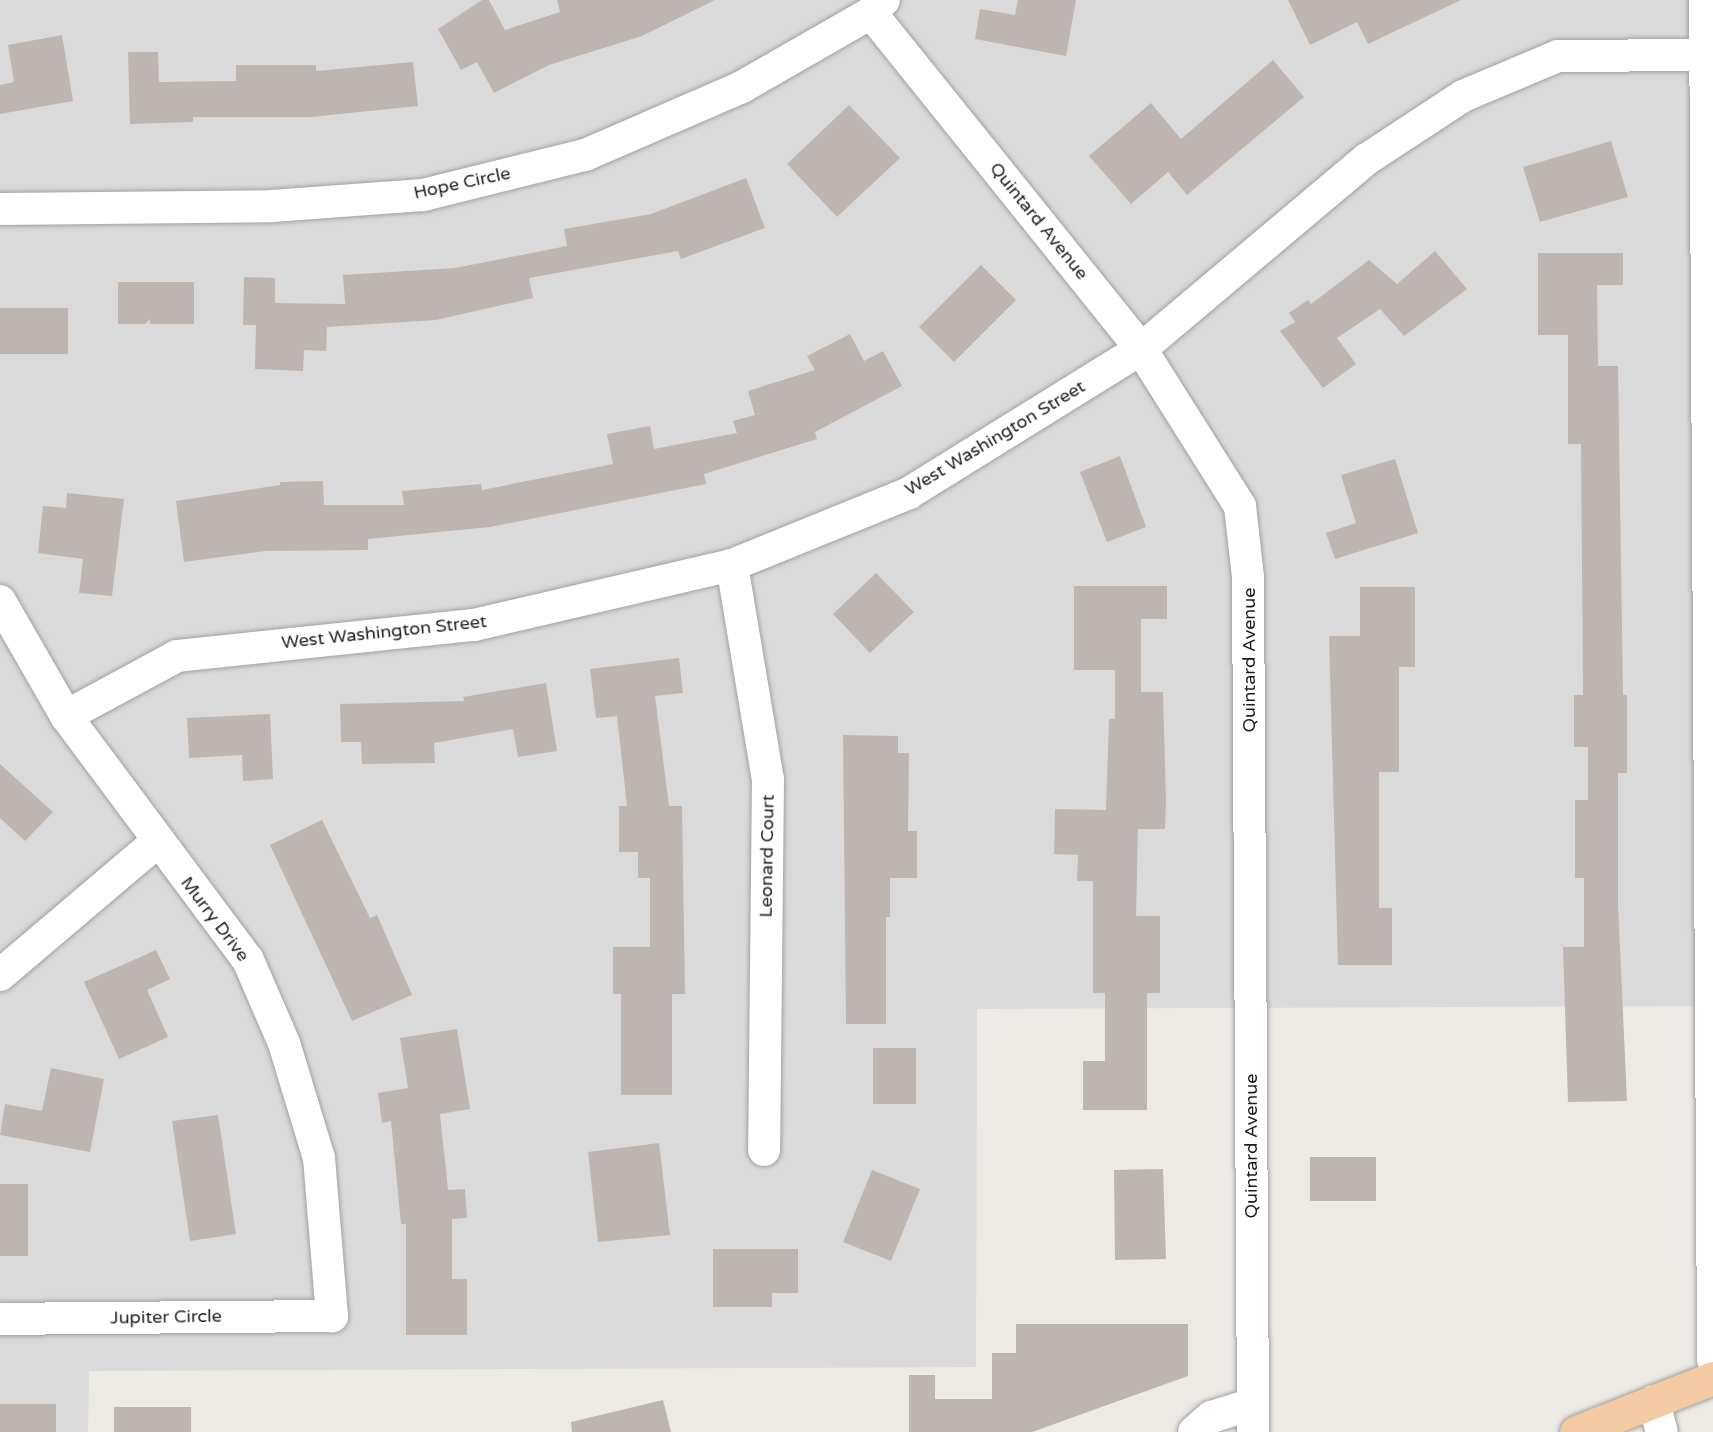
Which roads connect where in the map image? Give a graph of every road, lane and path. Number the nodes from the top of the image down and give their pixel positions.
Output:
1 (1705, 0) edge
2 (878, 6) edge
3 (1709, 55) edge
4 (0, 209) edge
5 (1141, 349) junction
6 (732, 565) junction
7 (0, 600) edge
8 (66, 716) junction
9 (157, 842) junction
10 (0, 975) edge
11 (764, 1150) dead end
12 (332, 1316) joint
13 (0, 1319) edge
14 (1713, 1360) edge
15 (1713, 1378) edge
16 (1654, 1401) junction
17 (1253, 1418) edge
18 (1194, 1432) edge
19 (1576, 1432) edge
20 (1662, 1432) edge

1 - 3 street
2 - 4 street, Hope Circle
2 - 5 street, Quintard Avenue
3 - 5 street, West Washington Street
3 - 14 street
5 - 6 street, West Washington Street
5 - 17 street, Quintard Avenue
6 - 8 street, West Washington Street
6 - 11 street, Leonard Court
7 - 8 street, Murry Drive
8 - 9 street, Murry Drive
9 - 10 street
9 - 12 street, Murry Drive
12 - 13 street, Jupiter Circle
15 - 16 main road
16 - 19 main road
16 - 20 street
17 - 18 street

